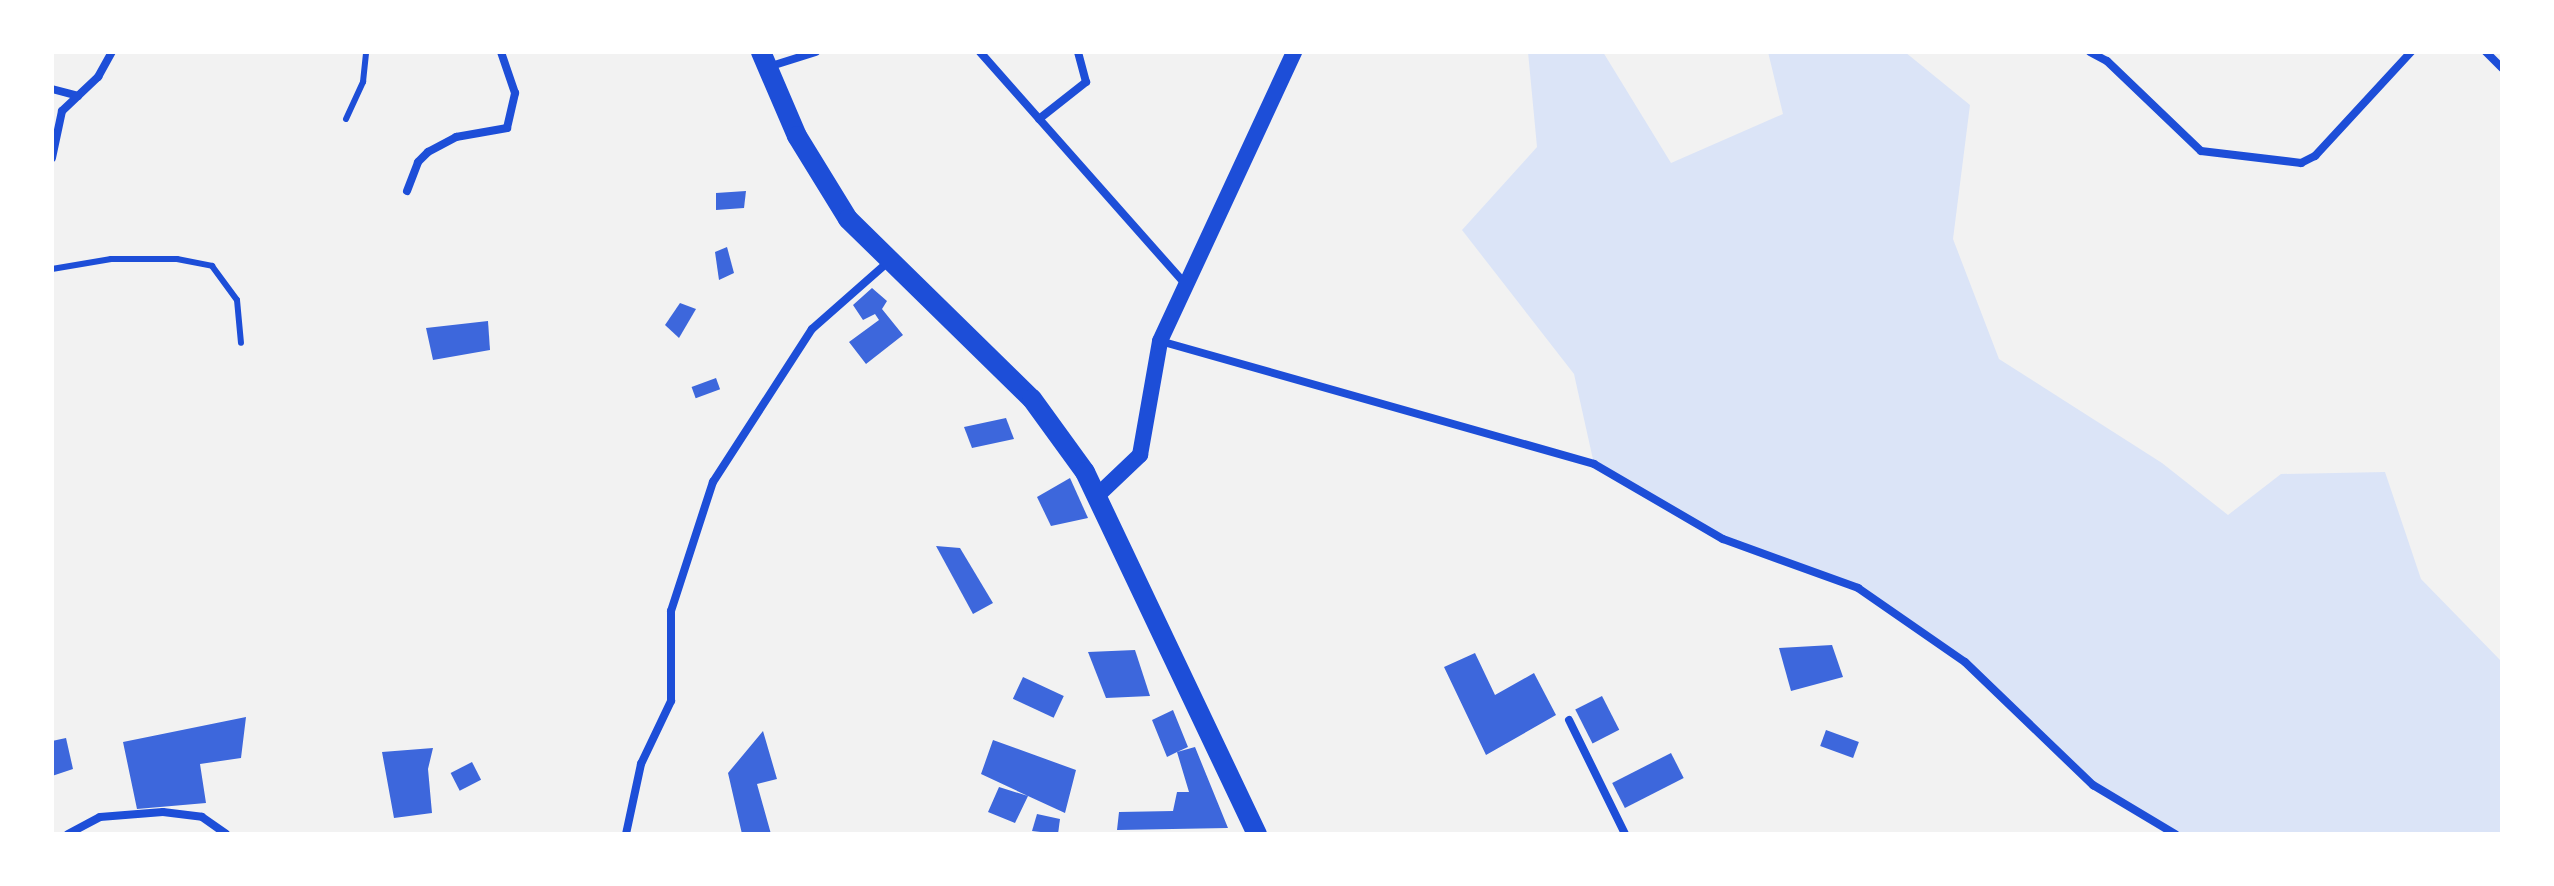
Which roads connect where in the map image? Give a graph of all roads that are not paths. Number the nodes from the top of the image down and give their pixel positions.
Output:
1 (112, 52) edge
2 (366, 52) edge
3 (501, 52) edge
4 (816, 52) edge
5 (980, 52) edge
6 (1078, 52) edge
7 (1294, 52) edge
8 (2090, 52) edge
9 (2411, 52) edge
10 (2486, 52) edge
11 (765, 60) edge
12 (2502, 68) edge
13 (52, 89) edge
14 (78, 96) junction
15 (346, 119) dead end
16 (1039, 119) junction
17 (52, 158) edge
18 (407, 191) dead end
19 (890, 260) junction
20 (52, 269) edge
21 (1187, 285) junction
22 (1160, 341) junction
23 (241, 343) dead end
24 (1099, 494) junction
25 (1569, 720) dead end
26 (221, 832) edge
27 (68, 834) edge
28 (626, 834) edge
29 (1257, 834) edge
30 (1625, 834) edge
31 (2175, 834) edge

1 - 14 street
2 - 15 lane
3 - 18 street
4 - 11 street
5 - 16 street
6 - 16 street
7 - 21 main road
8 - 9 street
10 - 12 street
11 - 19 main road
13 - 14 street
14 - 17 street
16 - 21 street
19 - 24 main road
19 - 28 street
20 - 23 lane
21 - 22 main road
22 - 24 main road
22 - 31 street
24 - 29 main road
25 - 30 street
26 - 27 street

